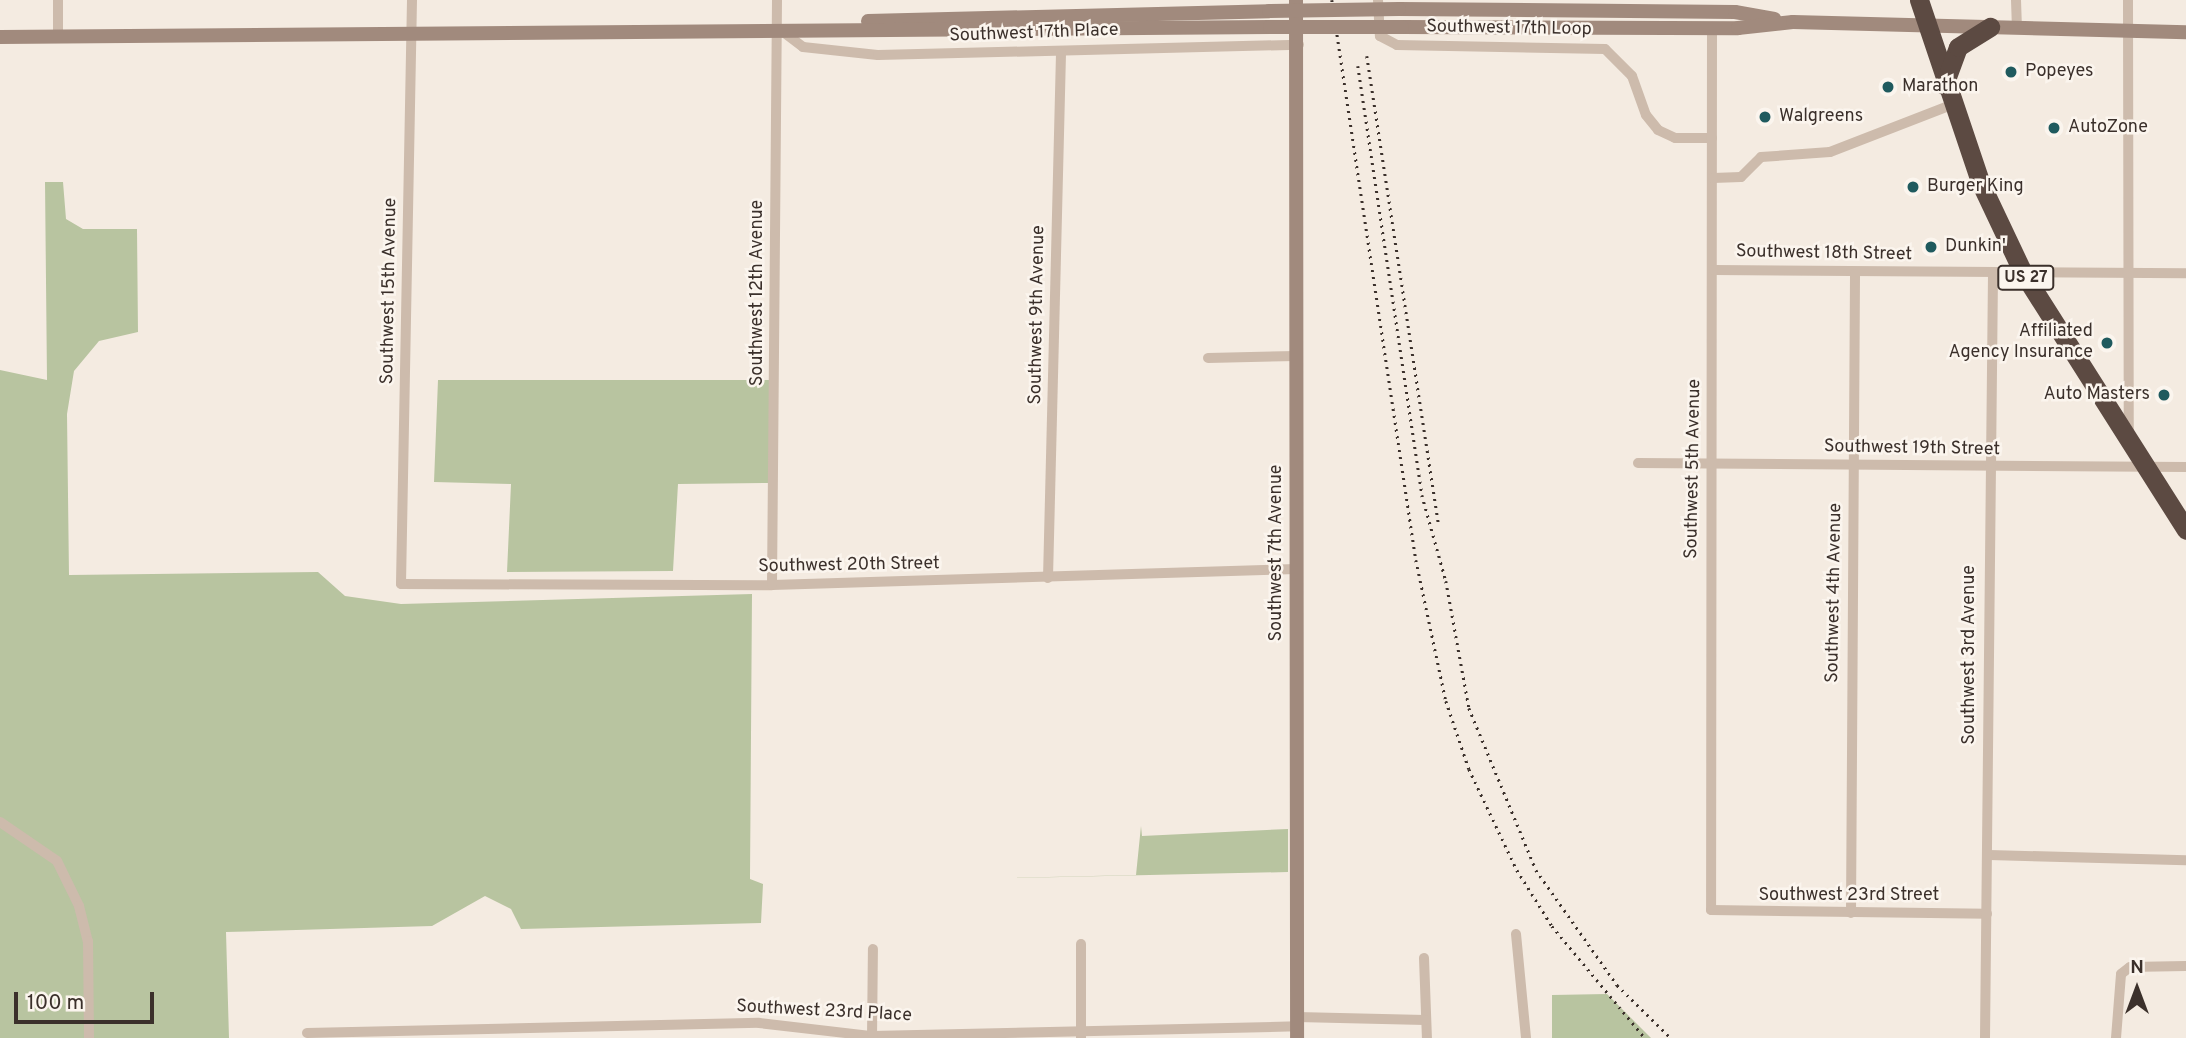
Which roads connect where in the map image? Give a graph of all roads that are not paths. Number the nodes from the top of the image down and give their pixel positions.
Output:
1 (58, 0) edge
2 (412, 0) edge
3 (777, 0) edge
4 (1296, 0) edge
5 (1378, 0) edge
6 (1919, 0) edge
7 (2016, 0) edge
8 (2128, 0) edge
9 (1711, 6) edge
10 (1793, 22) junction
11 (1924, 24) junction
12 (777, 27) junction
13 (1990, 27) junction
14 (1712, 28) junction
15 (2017, 28) junction
16 (2127, 31) junction
17 (2186, 32) edge
18 (413, 33) junction
19 (0, 37) edge
20 (58, 37) junction
21 (1299, 45) junction
22 (1061, 52) junction
23 (1948, 96) junction
24 (1712, 138) junction
25 (1713, 178) junction
26 (1714, 270) junction
27 (1993, 272) junction
28 (2132, 272) junction
29 (2023, 273) junction
30 (2186, 273) edge
31 (1855, 274) junction
32 (1296, 356) junction
33 (1209, 358) dead end
34 (2129, 444) junction
35 (1638, 463) dead end
36 (1711, 464) junction
37 (1855, 466) junction
38 (2144, 467) junction
39 (2186, 467) edge
40 (1990, 468) junction
41 (2186, 530) edge
42 (1297, 569) junction
43 (1048, 578) junction
44 (401, 584) joint
45 (772, 585) junction
46 (0, 822) edge
47 (1989, 855) junction
48 (2186, 860) edge
49 (1711, 910) joint
50 (1851, 913) junction
51 (1987, 914) junction
52 (1516, 934) dead end
53 (1081, 944) dead end
54 (873, 948) dead end
55 (1424, 958) dead end
56 (2186, 966) edge
57 (1425, 1020) junction
58 (1297, 1027) edge
59 (307, 1034) dead end
60 (1081, 1036) edge
61 (872, 1037) edge
62 (89, 1038) edge
63 (1427, 1038) edge
64 (1526, 1038) edge
65 (1985, 1038) edge
66 (2116, 1038) edge

1 - 20 street
2 - 18 street, Southwest 15th Avenue
3 - 12 street, Southwest 12th Avenue
4 - 21 main road, Southwest 7th Avenue
5 - 24 street, Southwest 17th Loop
6 - 11 highway, US 27
7 - 15 street
8 - 16 street
9 - 10 main road
9 - 12 main road, bridge
10 - 11 main road
10 - 14 main road
11 - 13 main road
11 - 23 highway, US 27
12 - 14 main road, bridge
12 - 18 main road
12 - 22 street, Southwest 17th Place
12 - 45 street, Southwest 12th Avenue
13 - 15 main road
13 - 23 highway
14 - 24 street, Southwest 5th Avenue
15 - 16 main road
16 - 17 main road
16 - 28 street
18 - 20 main road
18 - 44 street, Southwest 15th Avenue
19 - 20 main road
21 - 22 street, Southwest 17th Place
21 - 32 main road, Southwest 7th Avenue
22 - 43 street, Southwest 9th Avenue
23 - 25 street
23 - 29 highway, US 27
24 - 25 street, Southwest 5th Avenue
25 - 26 street, Southwest 5th Avenue
26 - 31 street, Southwest 18th Street
26 - 36 street, Southwest 5th Avenue
27 - 29 street, Southwest 18th Street
27 - 31 street, Southwest 18th Street
27 - 40 street, Southwest 3rd Avenue
28 - 29 street, Southwest 18th Street
28 - 30 street, Southwest 18th Street
28 - 34 street
29 - 34 highway, US 27
31 - 37 street, Southwest 4th Avenue
32 - 33 street
32 - 42 main road, Southwest 7th Avenue
34 - 38 highway, US 27
35 - 36 street, Southwest 19th Street
36 - 37 street, Southwest 19th Street
36 - 49 street, Southwest 5th Avenue
37 - 40 street, Southwest 19th Street
37 - 50 street, Southwest 4th Avenue
38 - 39 street, Southwest 19th Street
38 - 40 street, Southwest 19th Street
38 - 41 highway, US 27
40 - 47 street, Southwest 3rd Avenue
42 - 43 street, Southwest 20th Street
42 - 58 main road, Southwest 7th Avenue
43 - 45 street, Southwest 20th Street
44 - 45 street, Southwest 20th Street
46 - 62 street
47 - 48 street
47 - 51 street, Southwest 3rd Avenue
49 - 50 street, Southwest 23rd Street
50 - 51 street, Southwest 23rd Street
51 - 65 street, Southwest 3rd Avenue
52 - 64 street
53 - 60 street
54 - 61 street
55 - 57 street
56 - 66 street
57 - 58 street, Southwest 23rd Place
57 - 63 street
58 - 60 street, Southwest 23rd Place
59 - 61 street, Southwest 23rd Place
60 - 61 street, Southwest 23rd Place

